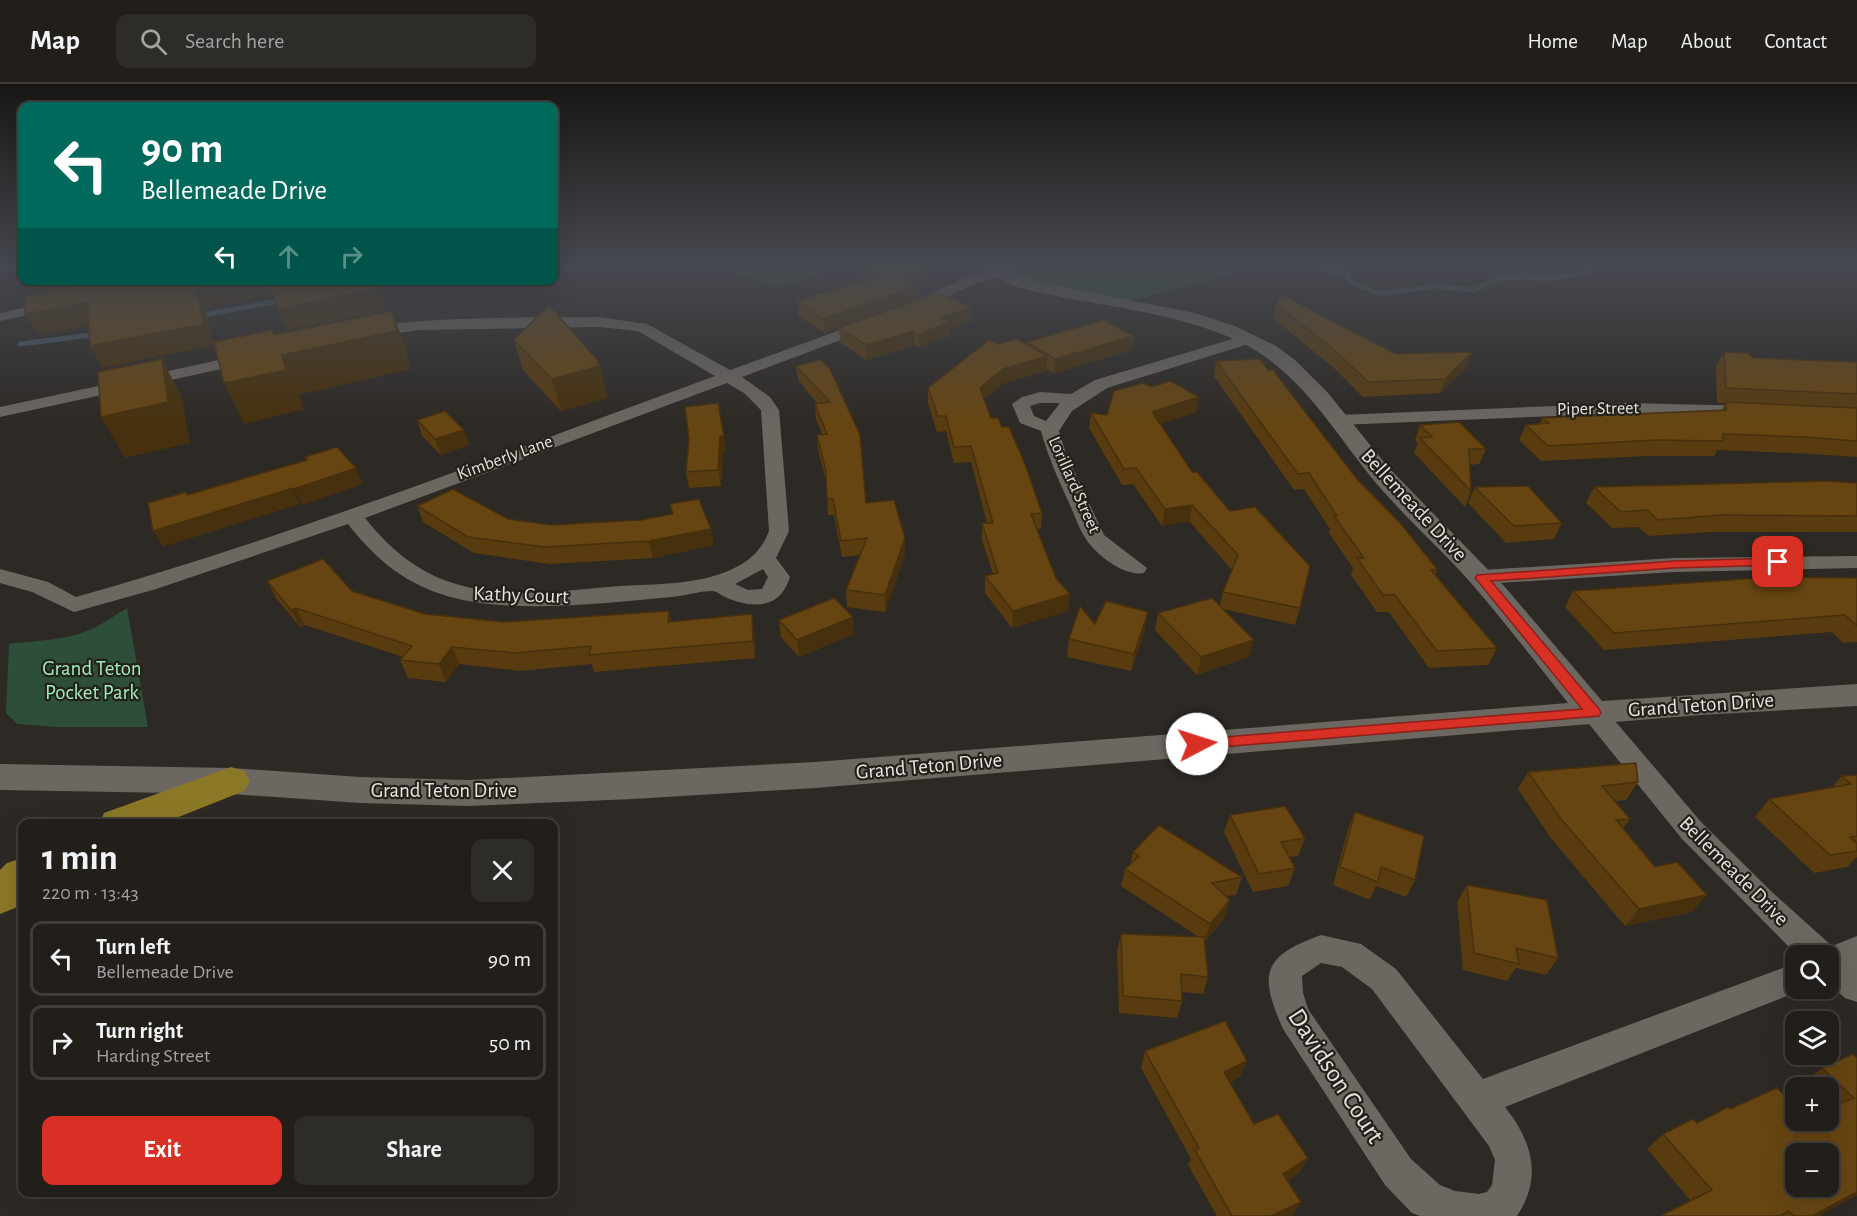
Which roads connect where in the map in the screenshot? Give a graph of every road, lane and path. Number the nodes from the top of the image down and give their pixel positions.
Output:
1 (883, 319) edge
2 (1196, 319) edge
3 (356, 336) edge
4 (1249, 339) junction
5 (268, 354) edge
6 (726, 376) junction
7 (1073, 400) junction
8 (1768, 411) edge
9 (0, 412) edge
10 (1339, 420) junction
11 (1049, 428) junction
12 (352, 516) junction
13 (762, 560) junction
14 (1857, 562) edge
15 (1136, 568) dead end
16 (0, 576) edge
17 (1482, 578) junction
18 (717, 582) junction
19 (1857, 695) edge
20 (1594, 713) junction
21 (0, 777) edge
22 (231, 781) junction
23 (131, 819) edge
24 (18, 879) edge
25 (0, 896) edge
26 (1808, 945) edge
27 (1857, 950) edge
28 (1839, 958) edge
29 (1839, 972) edge
30 (1785, 982) edge
31 (1857, 987) edge
32 (1478, 1099) junction

1 - 6 street, Kimberly Lane
2 - 4 street, Bellemeade Drive
3 - 6 street
4 - 7 street, Lorillard Street
4 - 10 street, Bellemeade Drive
5 - 9 street
6 - 12 street, Kimberly Lane
6 - 13 street
7 - 11 street, Lorillard Street
7 - 11 street
8 - 10 street, Piper Street
10 - 17 street, Bellemeade Drive
11 - 15 street, Lorillard Street
12 - 16 street, Kimberly Lane
12 - 18 street, Kathy Court
13 - 18 street, Kathy Court
13 - 18 street
14 - 17 street
17 - 20 street, Bellemeade Drive
19 - 20 street, Grand Teton Drive
20 - 22 street, Grand Teton Drive
20 - 26 street, Bellemeade Drive
21 - 22 street, Grand Teton Drive
22 - 23 main road
24 - 25 main road
27 - 28 street
29 - 31 street
30 - 32 street
32 - 32 street, Davidson Court

